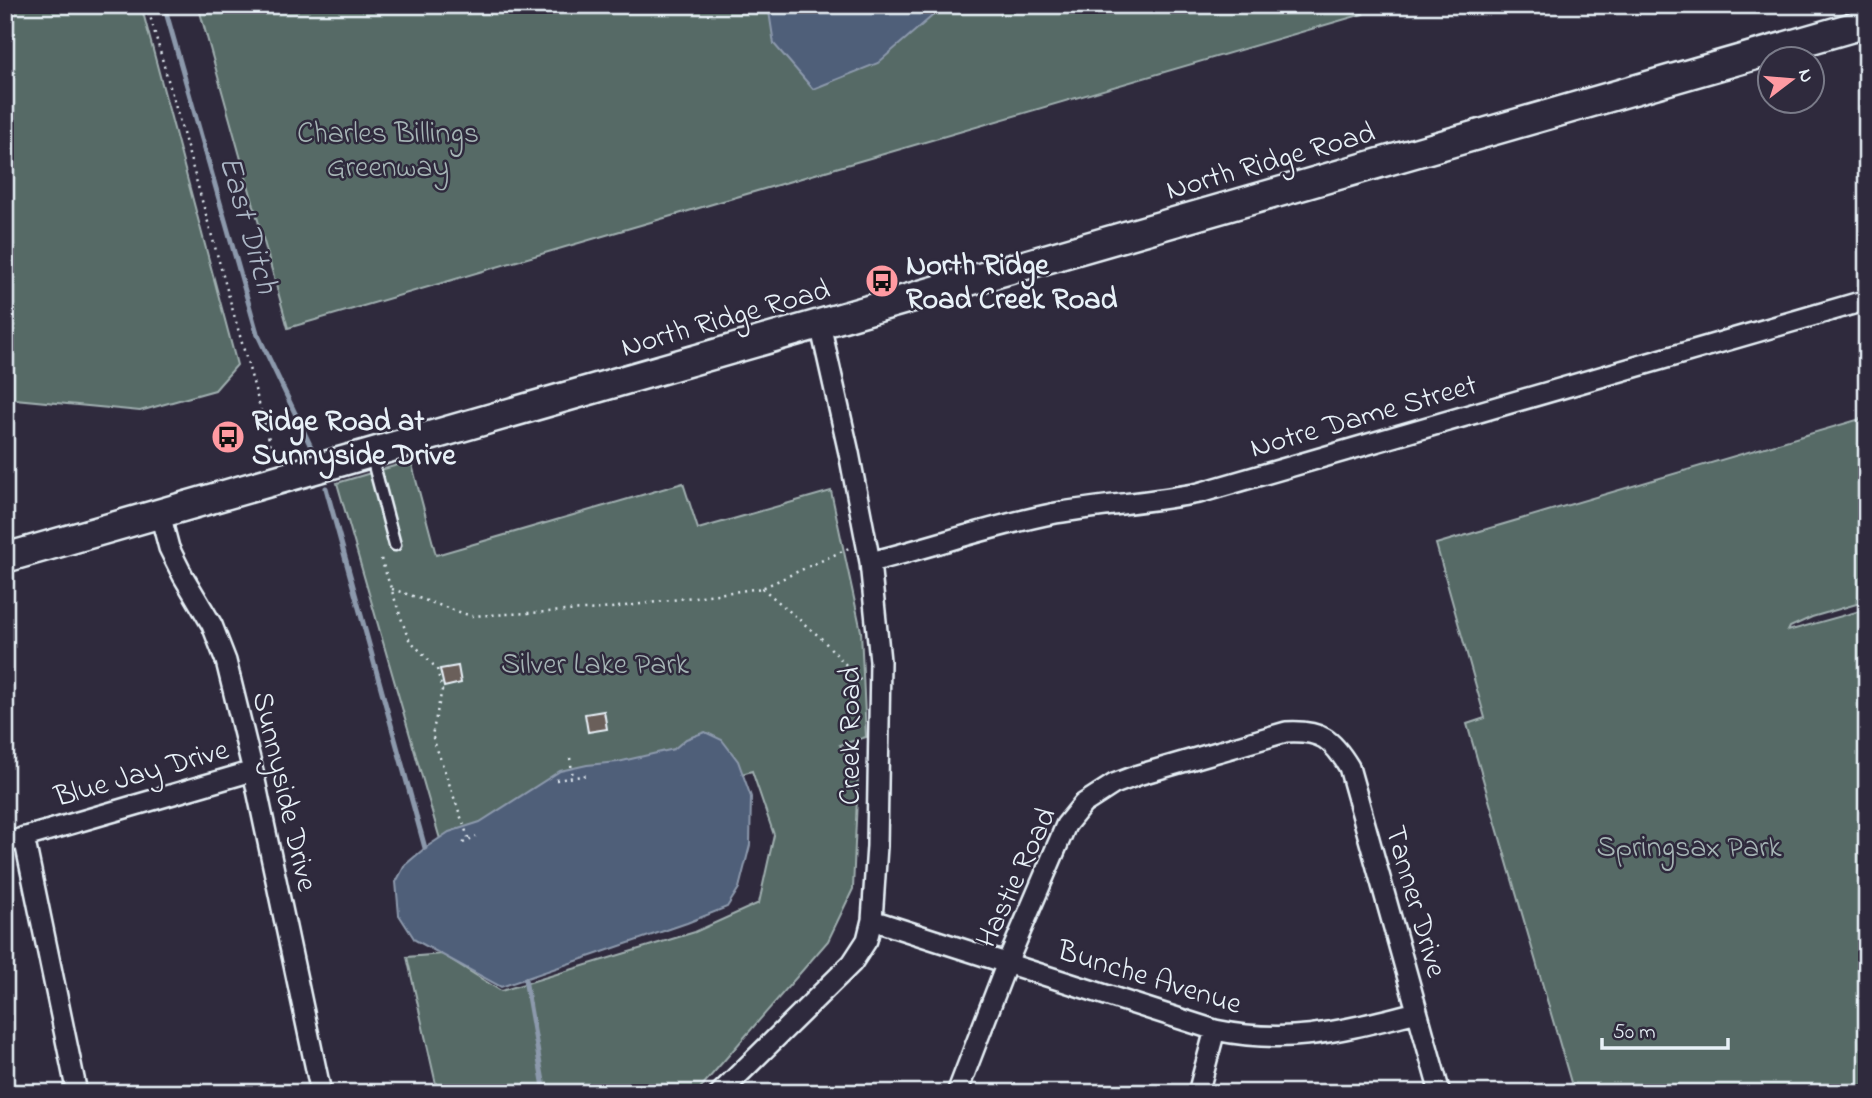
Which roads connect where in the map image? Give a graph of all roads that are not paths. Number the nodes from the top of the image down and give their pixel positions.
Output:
1 (1867, 23) edge
2 (1867, 300) edge
3 (820, 324) junction
4 (371, 453) junction
5 (160, 514) junction
6 (395, 545) dead end
7 (5, 558) edge
8 (870, 562) junction
9 (1321, 735) joint
10 (253, 771) junction
11 (15, 840) edge
12 (872, 919) junction
13 (1007, 963) junction
14 (1417, 1012) junction
15 (1215, 1030) junction
16 (77, 1093) edge
17 (321, 1093) edge
18 (720, 1093) edge
19 (957, 1093) edge
20 (1198, 1093) edge
21 (1440, 1093) edge

1 - 3 street, North Ridge Road
2 - 8 street, Notre Dame Street
3 - 4 street, North Ridge Road
3 - 8 street, Creek Road
4 - 5 street, North Ridge Road
4 - 6 lane
5 - 7 street, North Ridge Road
5 - 10 street, Sunnyside Drive
8 - 12 street, Creek Road
9 - 13 street, Hastie Road
9 - 14 street, Tanner Drive
10 - 11 street, Blue Jay Drive
10 - 17 street, Sunnyside Drive
11 - 16 street
12 - 13 street, Bunche Avenue
12 - 18 street, Creek Road
13 - 15 street, Bunche Avenue
13 - 19 street, Hastie Road
14 - 15 street, Bunche Avenue
14 - 21 street, Tanner Drive
15 - 20 street

